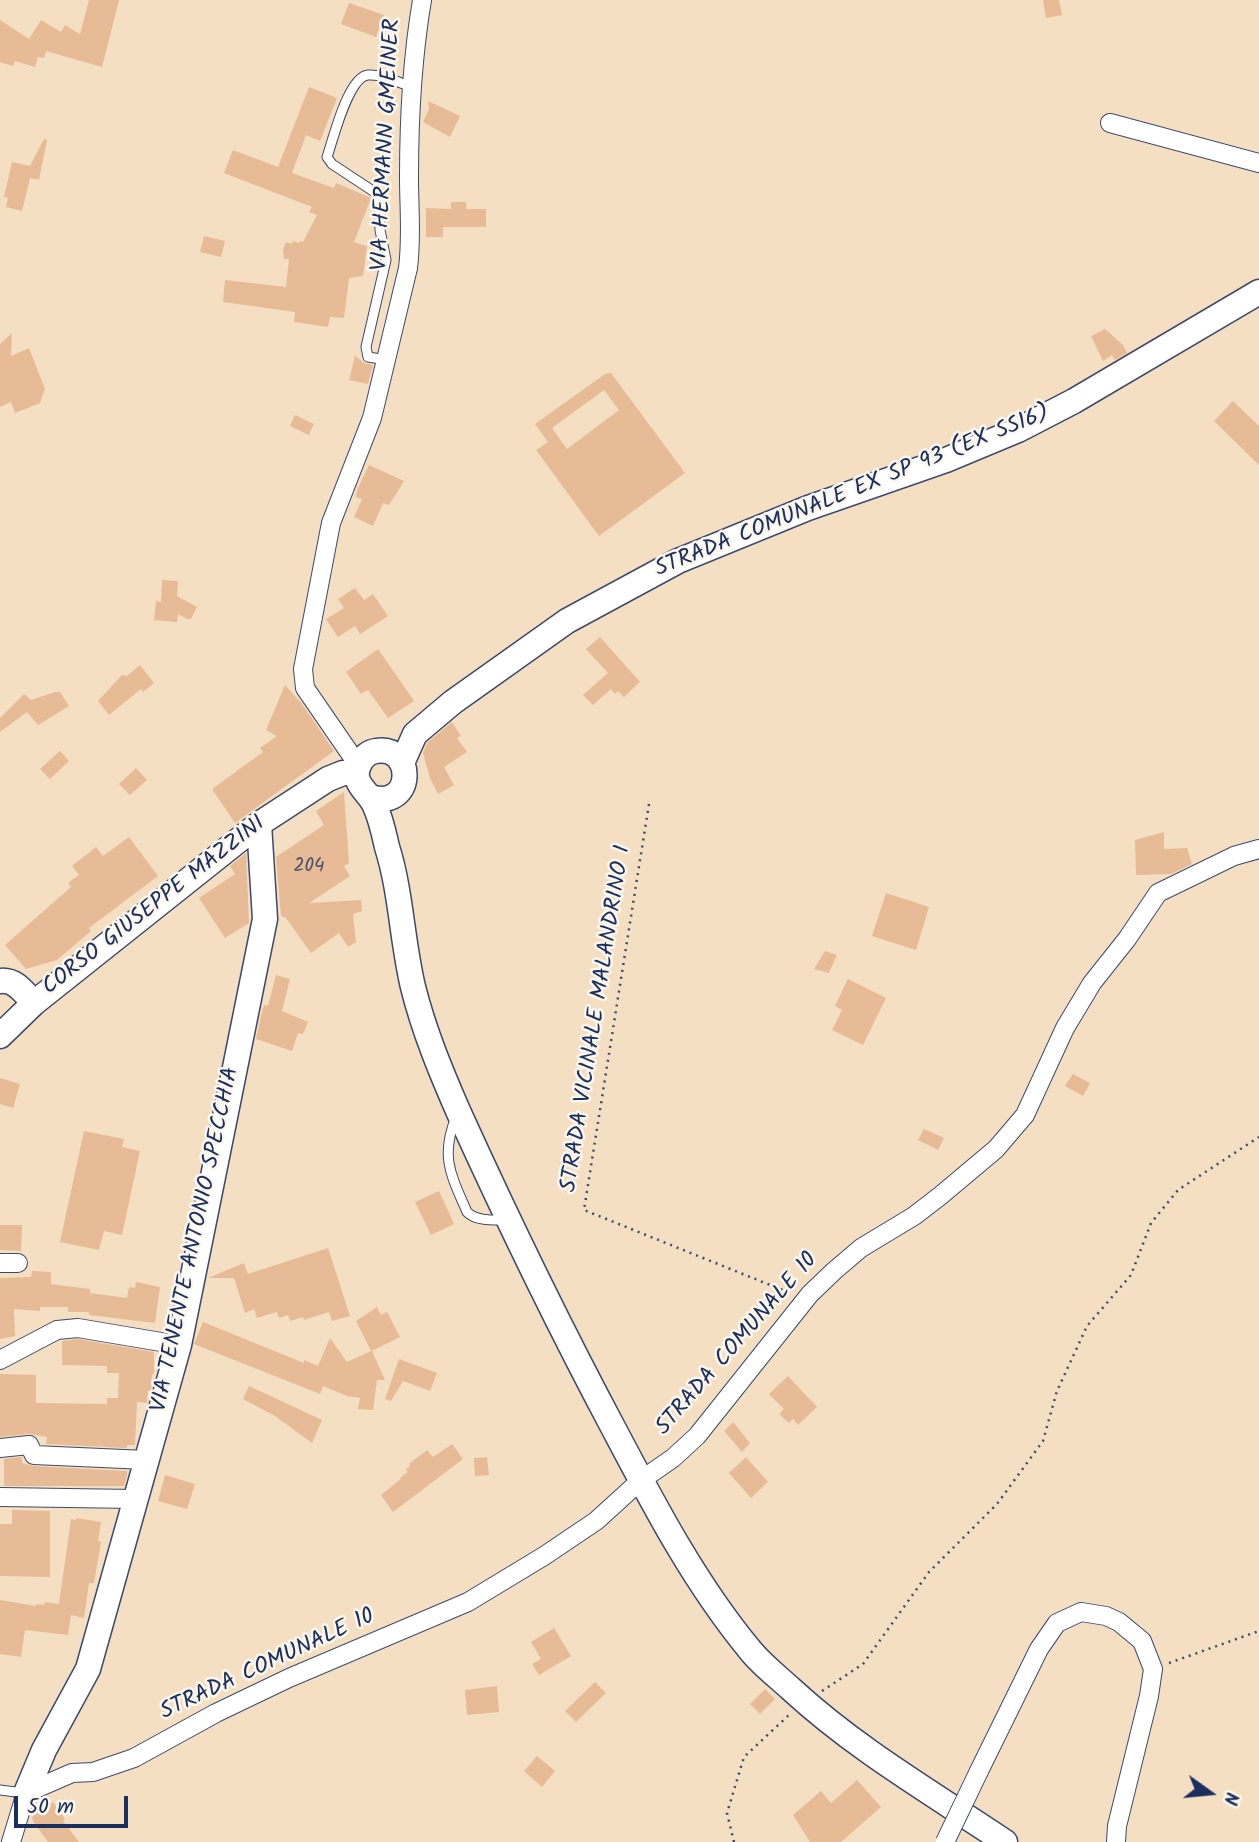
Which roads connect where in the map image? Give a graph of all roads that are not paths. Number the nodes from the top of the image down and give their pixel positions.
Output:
1 (422, 0) edge
2 (411, 87) junction
3 (1110, 123) dead end
4 (1259, 163) edge
5 (1259, 292) edge
6 (387, 360) junction
7 (453, 702) junction
8 (380, 751) junction
9 (402, 763) junction
10 (361, 780) junction
11 (396, 794) junction
12 (259, 824) junction
13 (1259, 849) edge
14 (390, 855) junction
15 (0, 981) edge
16 (34, 1003) junction
17 (0, 1035) edge
18 (458, 1111) junction
19 (510, 1220) junction
20 (179, 1345) junction
21 (0, 1360) edge
22 (0, 1448) edge
23 (146, 1460) junction
24 (640, 1481) junction
25 (0, 1497) edge
26 (135, 1499) junction
27 (0, 1790) edge
28 (26, 1793) junction
29 (11, 1842) edge
30 (945, 1842) edge
31 (1005, 1842) edge
32 (1116, 1842) edge

1 - 2 street, VIA HERMANN GMEINER
2 - 6 street, VIA HERMANN GMEINER
2 - 6 lane
3 - 4 street
5 - 7 main road, STRADA COMUNALE EX SP 93 (EX SS16)
6 - 10 street, VIA HERMANN GMEINER
7 - 8 main road, STRADA COMUNALE EX SP 93 (EX SS16)
7 - 9 main road, STRADA COMUNALE EX SP 93 (EX SS16)
8 - 9 main road
8 - 10 main road
9 - 11 main road
10 - 11 main road
10 - 12 main road, CORSO GIUSEPPE MAZZINI
10 - 14 main road
11 - 14 main road
12 - 16 main road, CORSO GIUSEPPE MAZZINI
12 - 20 main road, VIA TENENTE ANTONIO SPECCHIA
13 - 24 street, STRADA COMUNALE 10
14 - 18 main road
15 - 16 main road
16 - 17 main road, CORSO GIUSEPPE MAZZINI
18 - 19 main road
18 - 19 lane
19 - 24 main road
20 - 21 street
20 - 23 main road, VIA TENENTE ANTONIO SPECCHIA
22 - 23 street
23 - 26 main road, VIA TENENTE ANTONIO SPECCHIA
24 - 28 street, STRADA COMUNALE 10
24 - 31 main road
25 - 26 street
26 - 28 main road, VIA TENENTE ANTONIO SPECCHIA
27 - 28 lane
28 - 29 street, VIA TENENTE ANTONIO SPECCHIA
30 - 32 street, bridge

